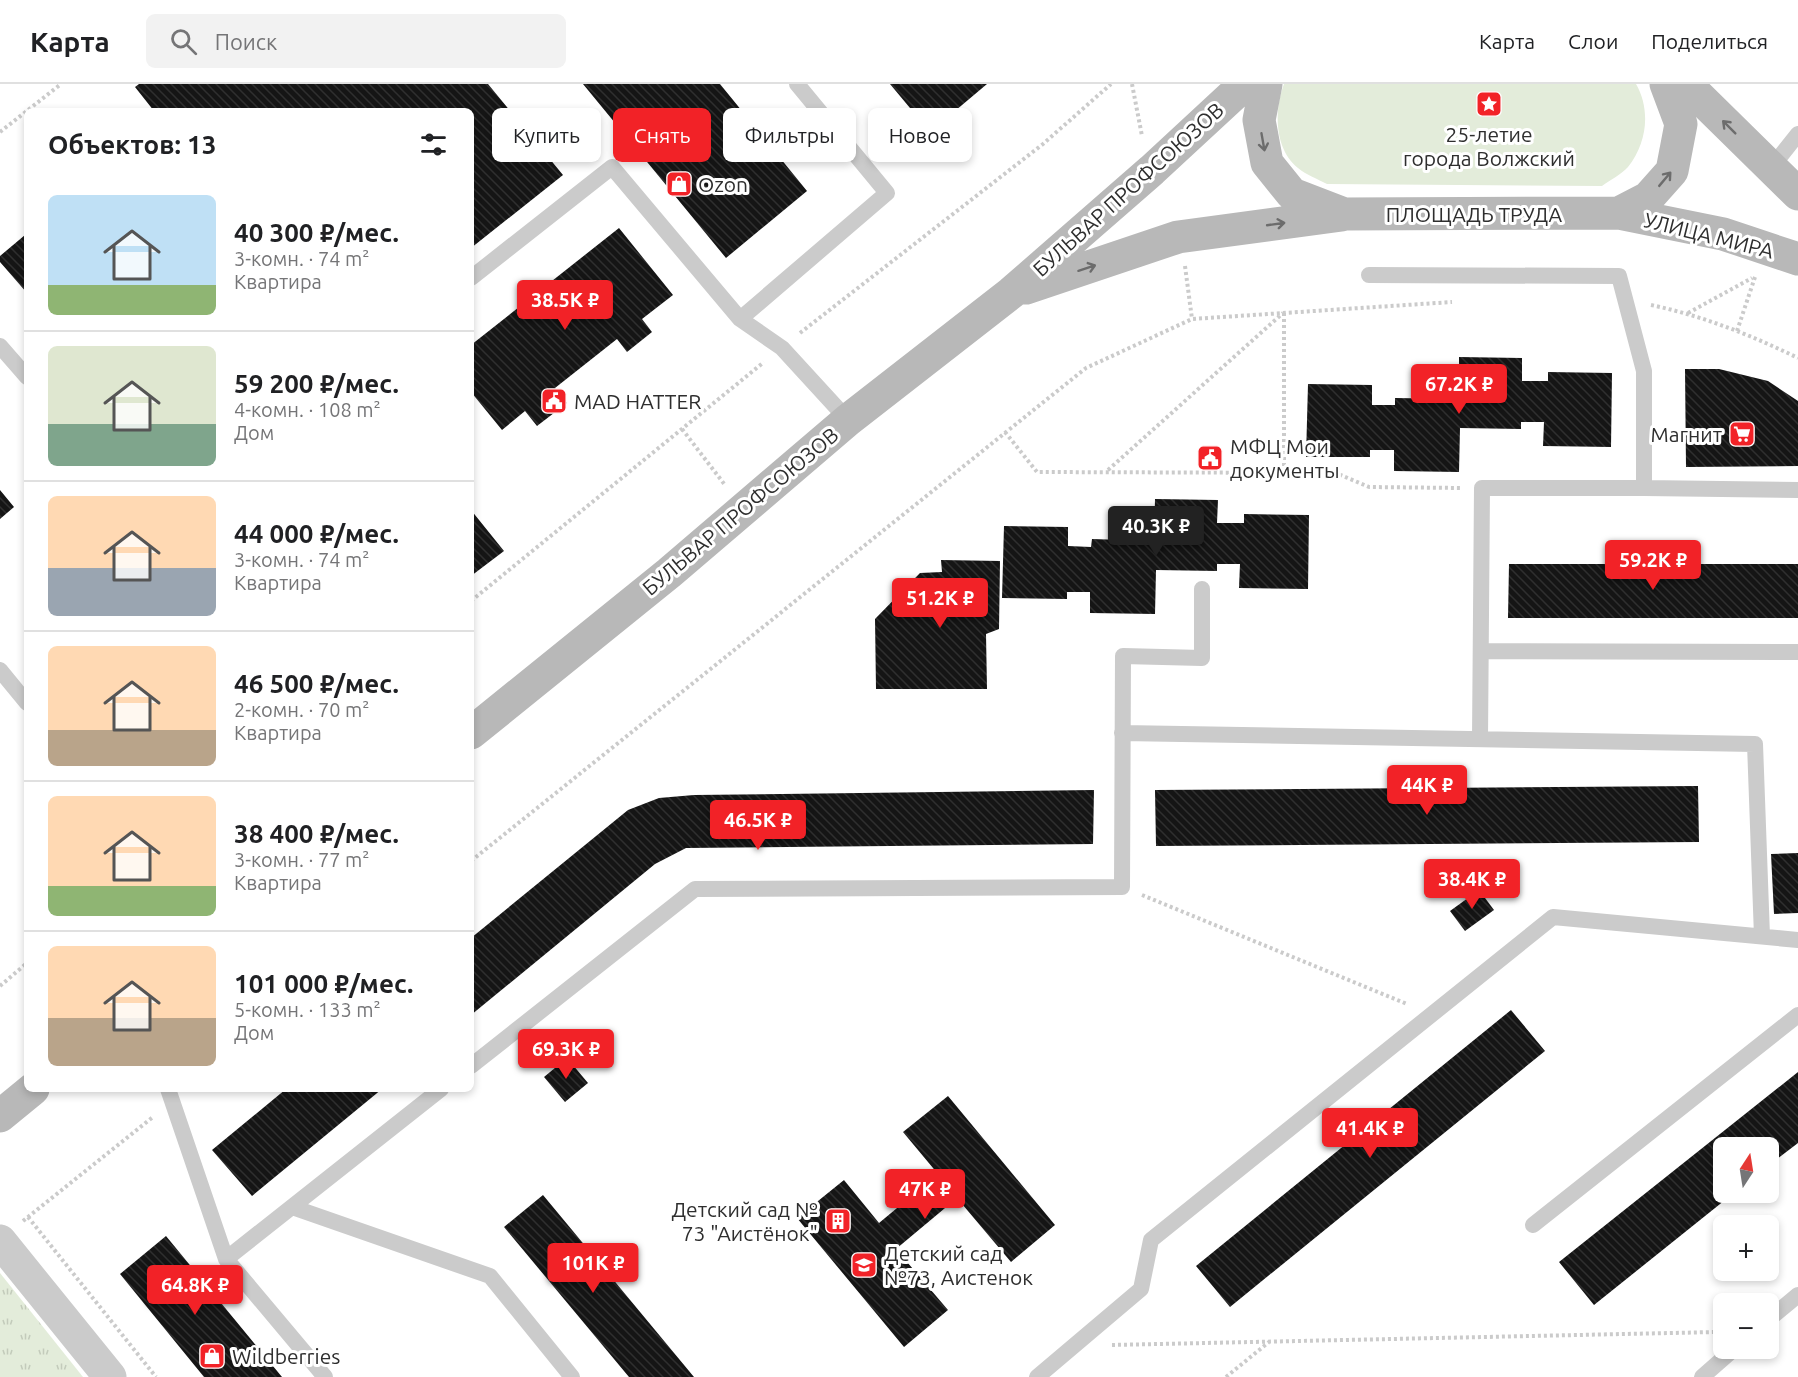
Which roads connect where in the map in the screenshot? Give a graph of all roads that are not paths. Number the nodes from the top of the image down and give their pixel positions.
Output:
1 (796, 84) edge
2 (1245, 84) edge
3 (1266, 84) edge
4 (1666, 84) edge
5 (1686, 84) edge
6 (1798, 134) edge
7 (1771, 168) junction
8 (1798, 194) edge
9 (1619, 213) junction
10 (1344, 214) junction
11 (1798, 259) edge
12 (1369, 275) dead end
13 (474, 276) edge
14 (1011, 293) junction
15 (740, 319) junction
16 (0, 346) edge
17 (24, 374) edge
18 (848, 420) junction
19 (1644, 488) junction
20 (1798, 490) edge
21 (1202, 589) dead end
22 (1481, 651) junction
23 (1798, 652) edge
24 (0, 670) edge
25 (24, 699) edge
26 (474, 731) edge
27 (1122, 733) junction
28 (1480, 739) junction
29 (1762, 936) junction
30 (1798, 940) edge
31 (1798, 1015) edge
32 (474, 1064) edge
33 (29, 1092) edge
34 (437, 1092) edge
35 (170, 1096) edge
36 (0, 1116) edge
37 (292, 1207) junction
38 (1533, 1225) dead end
39 (0, 1242) edge
40 (226, 1259) junction
41 (1798, 1295) edge
42 (1779, 1311) edge
43 (1723, 1359) edge
44 (110, 1377) edge
45 (325, 1377) edge
46 (572, 1377) edge
47 (1037, 1377) edge
48 (1702, 1377) edge

1 - 15 lane
2 - 14 street, БУЛЬВАР ПРОФСОЮЗОВ
3 -> 10 street, ПЛОЩАДЬ ТРУДА
9 -> 4 street, ПЛОЩАДЬ ТРУДА
7 -> 5 street
6 - 7 lane
7 - 8 street
9 - 10 street, ПЛОЩАДЬ ТРУДА
9 - 11 street, УЛИЦА МИРА
14 -> 10 street, БУЛЬВАР ПРОФСОЮЗОВ
12 - 19 lane
13 - 15 lane
14 - 18 street, БУЛЬВАР ПРОФСОЮЗОВ
15 - 18 lane
16 - 17 lane
18 - 26 street, БУЛЬВАР ПРОФСОЮЗОВ
19 - 20 lane
19 - 22 lane
21 - 27 lane
22 - 23 lane
22 - 28 lane
24 - 25 lane
27 - 28 lane
27 - 32 lane
28 - 29 lane
29 - 30 lane
29 - 47 lane
31 - 38 lane
33 - 36 street
34 - 37 lane
35 - 40 lane
37 - 40 lane
37 - 46 lane
39 - 44 street
40 - 45 lane
41 - 42 lane
43 - 48 lane

